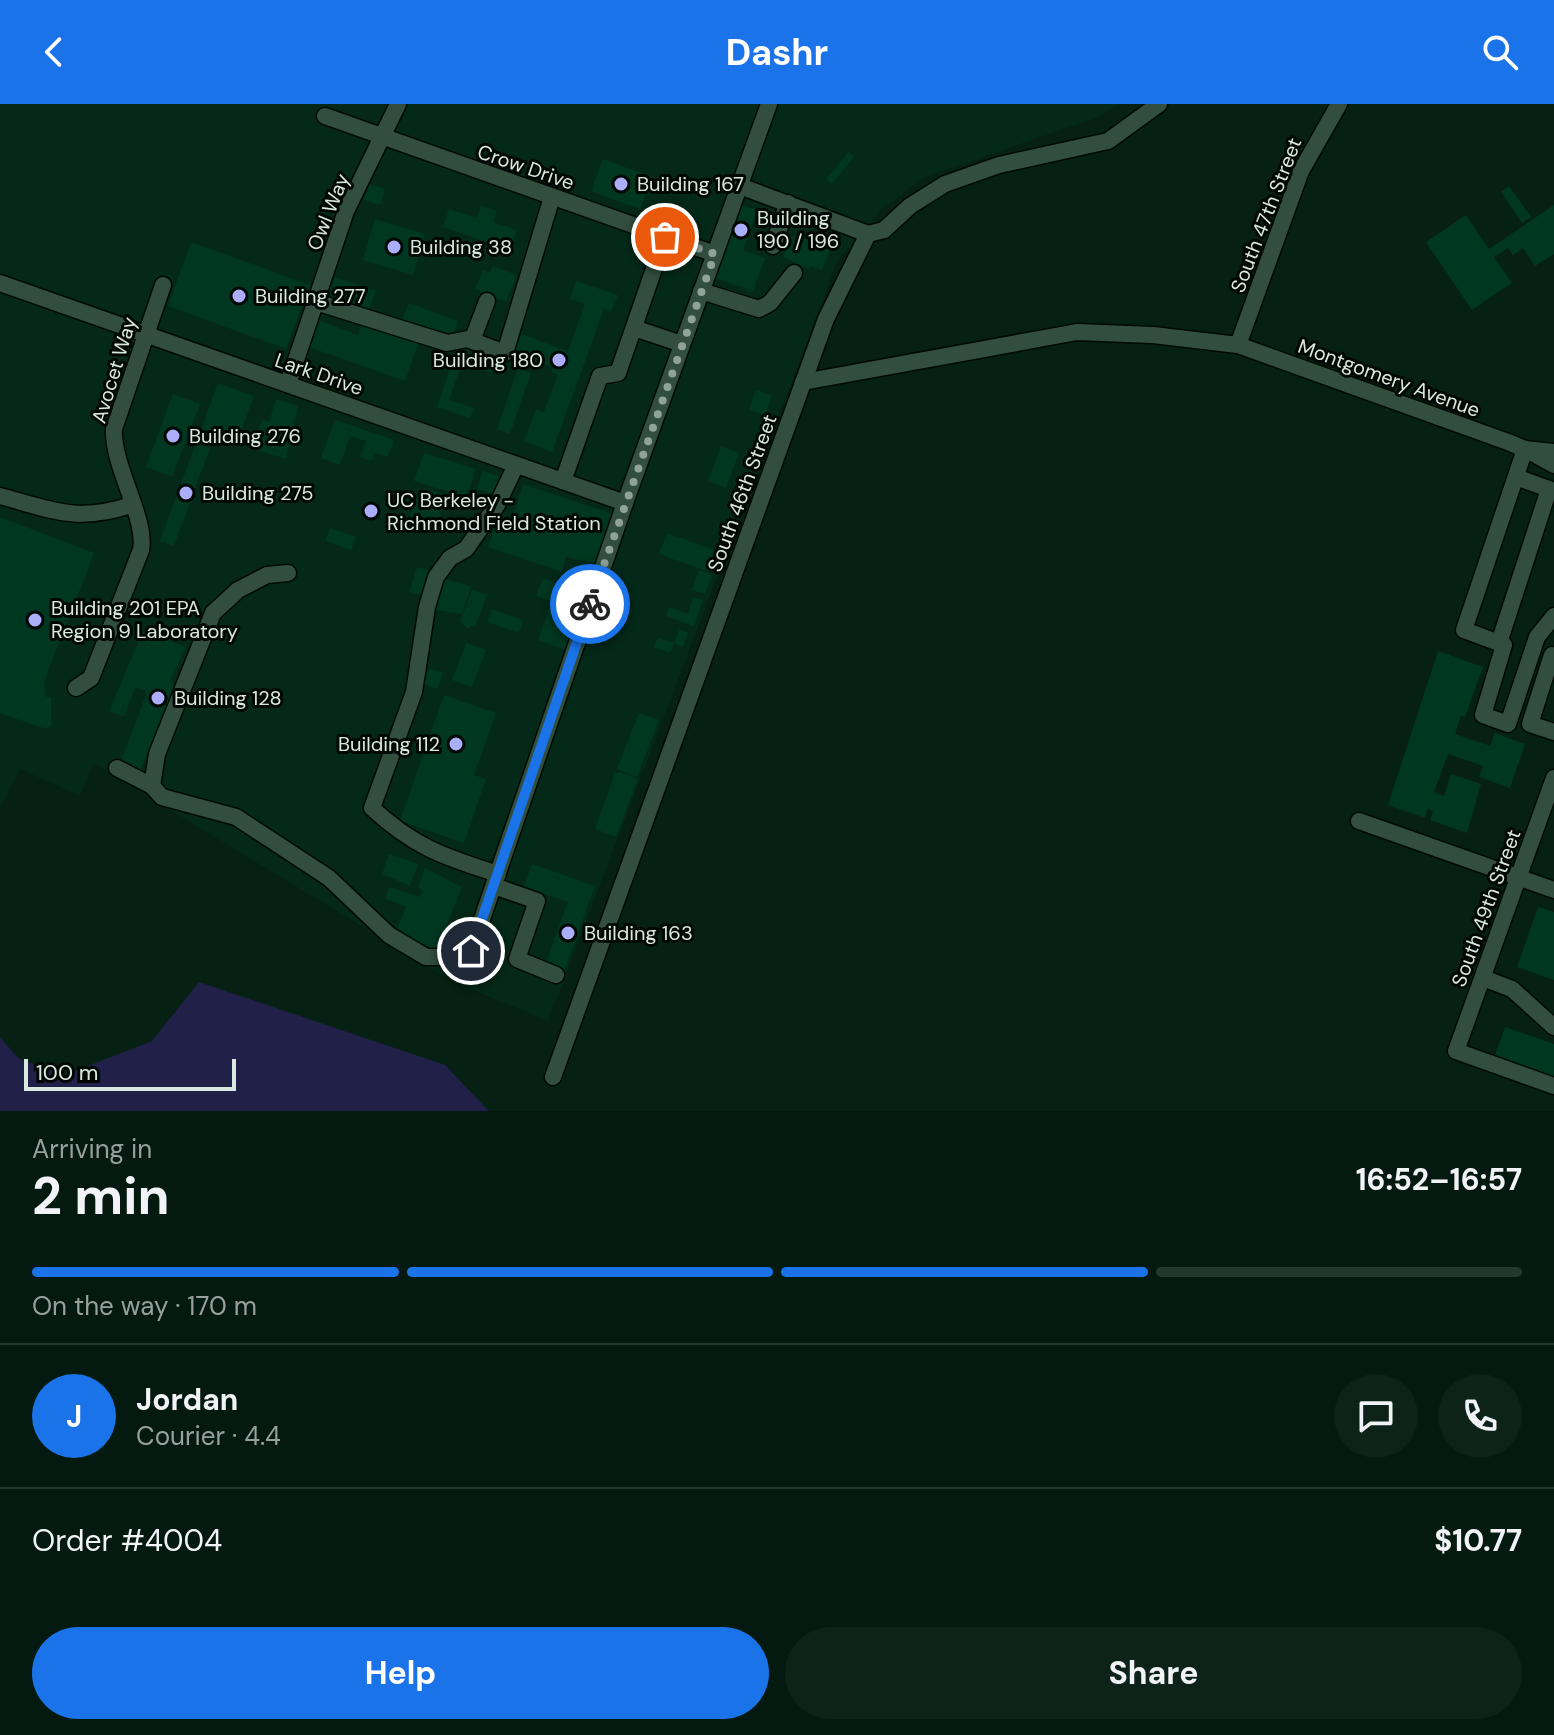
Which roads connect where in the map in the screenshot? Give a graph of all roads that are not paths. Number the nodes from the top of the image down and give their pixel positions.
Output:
1 (398, 104) edge
2 (769, 104) edge
3 (1159, 104) edge
4 (1339, 104) edge
5 (325, 116) dead end
6 (382, 137) junction
7 (740, 186) junction
8 (552, 197) junction
9 (788, 203) junction
10 (868, 234) junction
11 (665, 237) junction
12 (773, 246) dead end
13 (715, 254) junction
14 (794, 273) dead end
15 (0, 283) edge
16 (163, 285) dead end
17 (701, 291) junction
18 (487, 301) dead end
19 (316, 302) junction
20 (634, 328) junction
21 (144, 333) junction
22 (470, 340) junction
23 (682, 344) junction
24 (1238, 345) junction
25 (803, 382) junction
26 (288, 384) junction
27 (1525, 449) junction
28 (1554, 452) edge
29 (516, 465) junction
30 (1554, 465) edge
31 (1516, 477) junction
32 (563, 481) junction
33 (0, 496) edge
34 (625, 503) junction
35 (131, 505) junction
36 (288, 573) dead end
37 (1554, 616) edge
38 (1499, 643) junction
39 (1552, 655) edge
40 (76, 688) dead end
41 (1554, 732) edge
42 (117, 768) dead end
43 (1554, 778) edge
44 (152, 786) junction
45 (1359, 821) dead end
46 (1518, 877) junction
47 (496, 880) junction
48 (1554, 890) edge
49 (556, 975) dead end
50 (1483, 978) junction
51 (1554, 1027) edge
52 (553, 1077) dead end
53 (1554, 1086) edge

1 - 6 street, Owl Way
2 - 7 street
3 - 10 street
4 - 24 street, South 47th Street
5 - 6 street, Crow Drive
6 - 8 street, Crow Drive
6 - 19 street, Owl Way
7 - 9 street
7 - 13 street
8 - 11 street, Crow Drive
8 - 22 street
9 - 10 street
9 - 12 street
10 - 25 street, South 46th Street
11 - 13 street, Crow Drive
11 - 20 street
13 - 17 street
14 - 17 street
15 - 21 street, Lark Drive
16 - 21 street, Avocet Way
17 - 23 street
18 - 22 street
19 - 22 street
19 - 26 street, Owl Way
20 - 23 street
20 - 32 street
21 - 26 street, Lark Drive
21 - 35 street, Avocet Way
23 - 34 street
24 - 25 street, Montgomery Avenue
24 - 27 street, Montgomery Avenue
25 - 52 street, South 46th Street
26 - 29 street, Lark Drive
27 - 28 street, Montgomery Avenue
27 - 30 street, Montgomery Avenue
27 - 31 street
29 - 32 street, Lark Drive
29 - 47 street
31 - 38 street
31 - 38 street
32 - 34 street, Lark Drive
33 - 35 street
34 - 47 street
35 - 40 street, Avocet Way
36 - 44 street
37 - 38 street
39 - 41 street
42 - 44 street
43 - 46 street, South 49th Street
44 - 47 street
45 - 46 street
46 - 48 street
46 - 50 street, South 49th Street
47 - 49 street
50 - 51 street
50 - 53 street, South 49th Street

